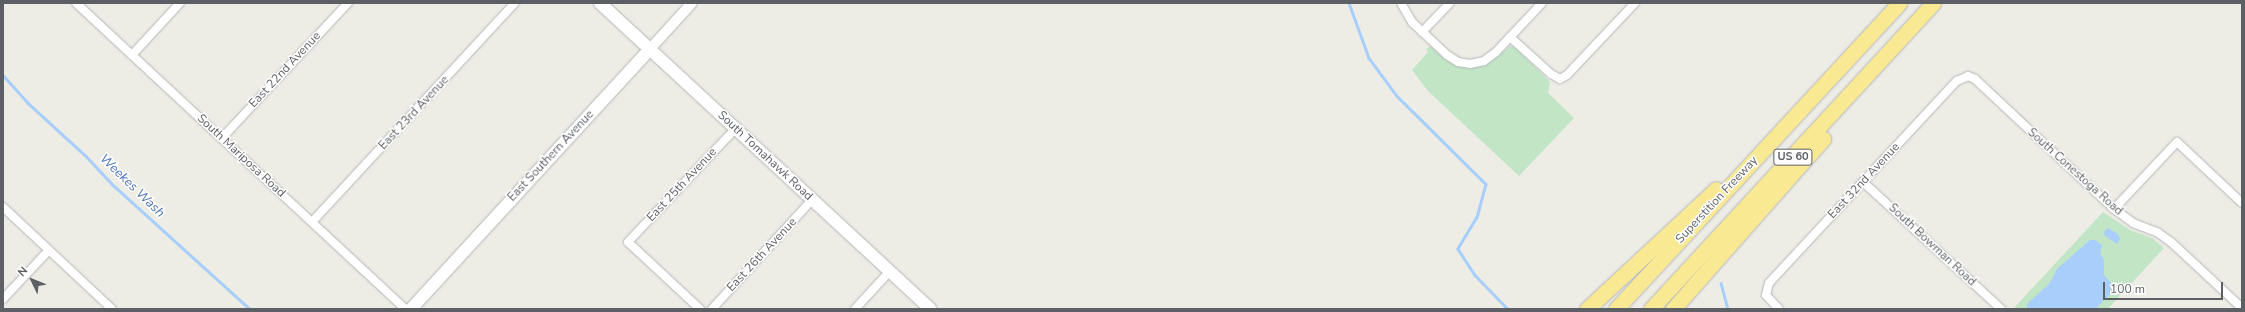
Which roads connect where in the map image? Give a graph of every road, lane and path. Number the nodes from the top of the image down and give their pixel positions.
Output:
1 (76, 3) edge
2 (180, 3) edge
3 (348, 3) edge
4 (515, 3) edge
5 (600, 3) edge
6 (692, 3) edge
7 (1401, 3) edge
8 (1450, 3) edge
9 (1542, 3) edge
10 (1635, 3) edge
11 (1899, 3) edge
12 (1934, 3) edge
13 (1422, 32) junction
14 (1510, 37) junction
15 (650, 49) junction
16 (132, 55) junction
17 (1968, 76) joint
18 (1791, 121) junction
19 (736, 128) junction
20 (222, 138) junction
21 (1863, 182) junction
22 (812, 200) junction
23 (2242, 203) edge
24 (3, 208) edge
25 (2114, 209) junction
26 (312, 222) junction
27 (49, 250) junction
28 (890, 272) junction
29 (3, 298) edge
30 (2242, 308) edge
31 (112, 309) edge
32 (405, 309) edge
33 (411, 309) edge
34 (700, 309) edge
35 (712, 309) edge
36 (855, 309) edge
37 (930, 309) edge
38 (1587, 309) edge
39 (1616, 309) edge
40 (1651, 309) edge
41 (1673, 309) edge
42 (1779, 309) edge
43 (2000, 309) edge

1 - 16 street, South Mariposa Road
2 - 16 street
3 - 20 street, East 22nd Avenue
4 - 26 street, East 23rd Avenue
5 - 15 main road, South Tomahawk Road
6 - 15 street, East Southern Avenue
7 - 13 street
8 - 13 street
9 - 14 street
10 - 14 street
11 - 18 highway, Superstition Freeway / US 60
12 - 40 highway, US 60
12 - 41 highway
13 - 14 street
15 - 19 main road, South Tomahawk Road
15 - 33 main road, East Southern Avenue
16 - 20 street, South Mariposa Road
17 - 21 street, East 32nd Avenue
17 - 25 street, South Conestoga Road
18 - 38 highway
18 - 39 highway, Superstition Freeway / US 60
19 - 22 main road, South Tomahawk Road
19 - 34 street, East 25th Avenue
20 - 26 street, South Mariposa Road
21 - 42 street, East 32nd Avenue
21 - 43 street, South Bowman Road
22 - 28 main road, South Tomahawk Road
22 - 35 street, East 26th Avenue
23 - 25 street
24 - 27 street
25 - 30 street, South Conestoga Road
26 - 32 street, South Mariposa Road
27 - 29 street
27 - 31 street
28 - 36 street
28 - 37 main road, South Tomahawk Road

